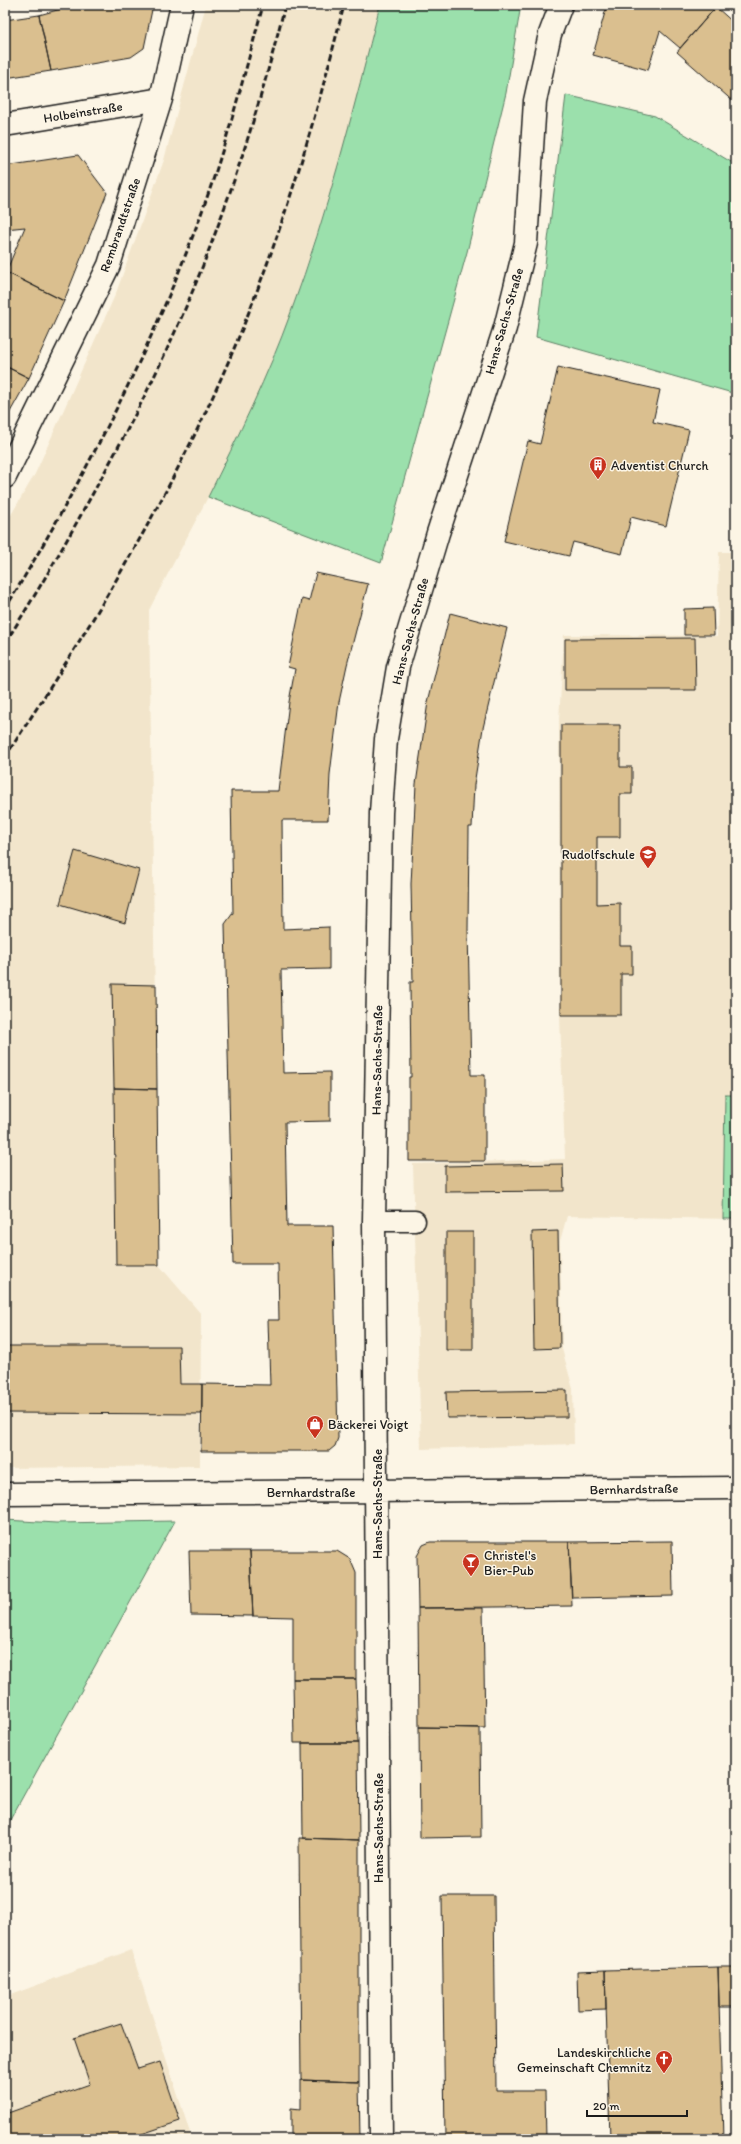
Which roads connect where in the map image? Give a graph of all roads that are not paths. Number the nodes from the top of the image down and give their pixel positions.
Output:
1 (182, 5) edge
2 (561, 5) edge
3 (161, 99) junction
4 (5, 125) edge
5 (5, 477) edge
6 (374, 1221) junction
7 (415, 1221) dead end
8 (736, 1488) edge
9 (377, 1491) junction
10 (5, 1494) edge
11 (381, 2139) edge

1 - 3 street, Rembrandtstraße
2 - 6 street, Hans-Sachs-Straße
3 - 4 street, Holbeinstraße
3 - 5 street, Rembrandtstraße
6 - 7 lane
6 - 9 street, Hans-Sachs-Straße
8 - 9 street, Bernhardstraße
9 - 10 street, Bernhardstraße
9 - 11 street, Hans-Sachs-Straße

